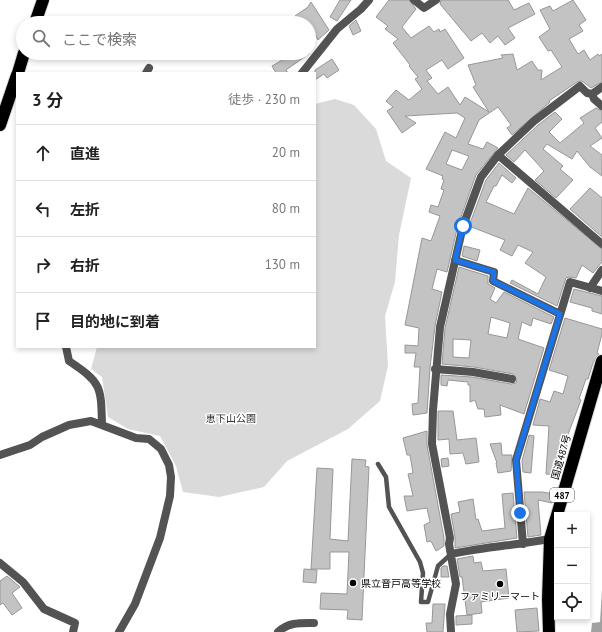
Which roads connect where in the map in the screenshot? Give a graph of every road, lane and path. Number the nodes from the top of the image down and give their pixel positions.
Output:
1 (42, 0) edge
2 (369, 0) edge
3 (414, 0) edge
4 (436, 0) edge
5 (37, 16) edge
6 (316, 55) edge
7 (22, 60) edge
8 (312, 60) edge
9 (18, 72) edge
10 (303, 72) edge
11 (16, 77) edge
12 (602, 87) edge
13 (592, 94) junction
14 (602, 106) edge
15 (0, 125) edge
16 (498, 156) junction
17 (602, 244) edge
18 (455, 260) junction
19 (602, 270) edge
20 (590, 288) junction
21 (602, 291) edge
22 (560, 314) junction
23 (66, 348) edge
24 (602, 361) edge
25 (435, 369) junction
26 (512, 379) dead end
27 (102, 425) junction
28 (0, 455) edge
29 (378, 464) dead end
30 (550, 539) junction
31 (523, 544) junction
32 (452, 554) junction
33 (0, 563) edge
34 (314, 623) dead end
35 (73, 632) edge
36 (119, 632) edge
37 (278, 632) edge
38 (451, 632) edge
39 (549, 632) edge

1 - 5 highway
2 - 6 street
3 - 4 street
7 - 9 highway
8 - 10 street
11 - 15 highway
12 - 13 street
13 - 14 street
13 - 16 street
16 - 17 street
16 - 18 street
18 - 22 street
18 - 25 street
19 - 20 street
20 - 21 street
20 - 22 street
22 - 31 street
23 - 27 street
24 - 30 highway, 国道487号 / 487
25 - 26 street
25 - 32 street
27 - 28 street
27 - 36 street
29 - 32 lane
30 - 31 street
30 - 39 highway, 国道487号 / 487
31 - 32 street
32 - 38 street
33 - 35 street
34 - 37 street

